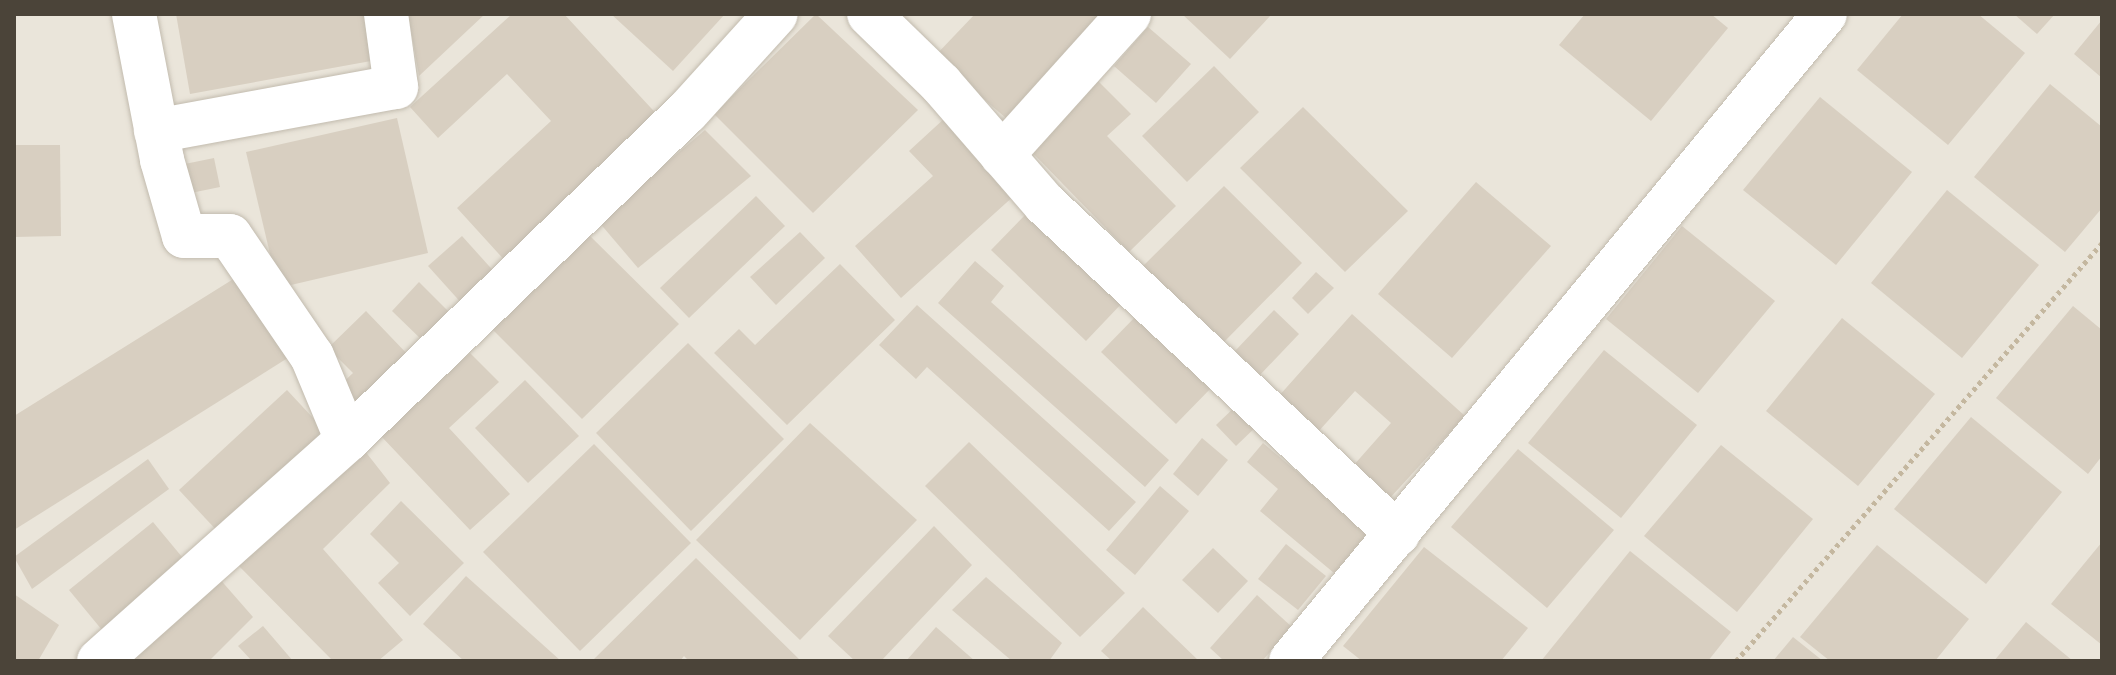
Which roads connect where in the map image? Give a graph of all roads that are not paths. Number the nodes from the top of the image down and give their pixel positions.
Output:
1 (134, 14) edge
2 (386, 14) edge
3 (776, 14) edge
4 (869, 14) edge
5 (1129, 14) edge
6 (1825, 14) edge
7 (156, 131) junction
8 (1002, 155) junction
9 (347, 440) junction
10 (1398, 534) junction
11 (99, 661) edge
12 (1291, 661) edge

1 - 7 street
2 - 7 street
3 - 9 street
4 - 8 street
5 - 8 street
6 - 10 street
7 - 9 street
8 - 10 street
9 - 11 street
10 - 12 street

